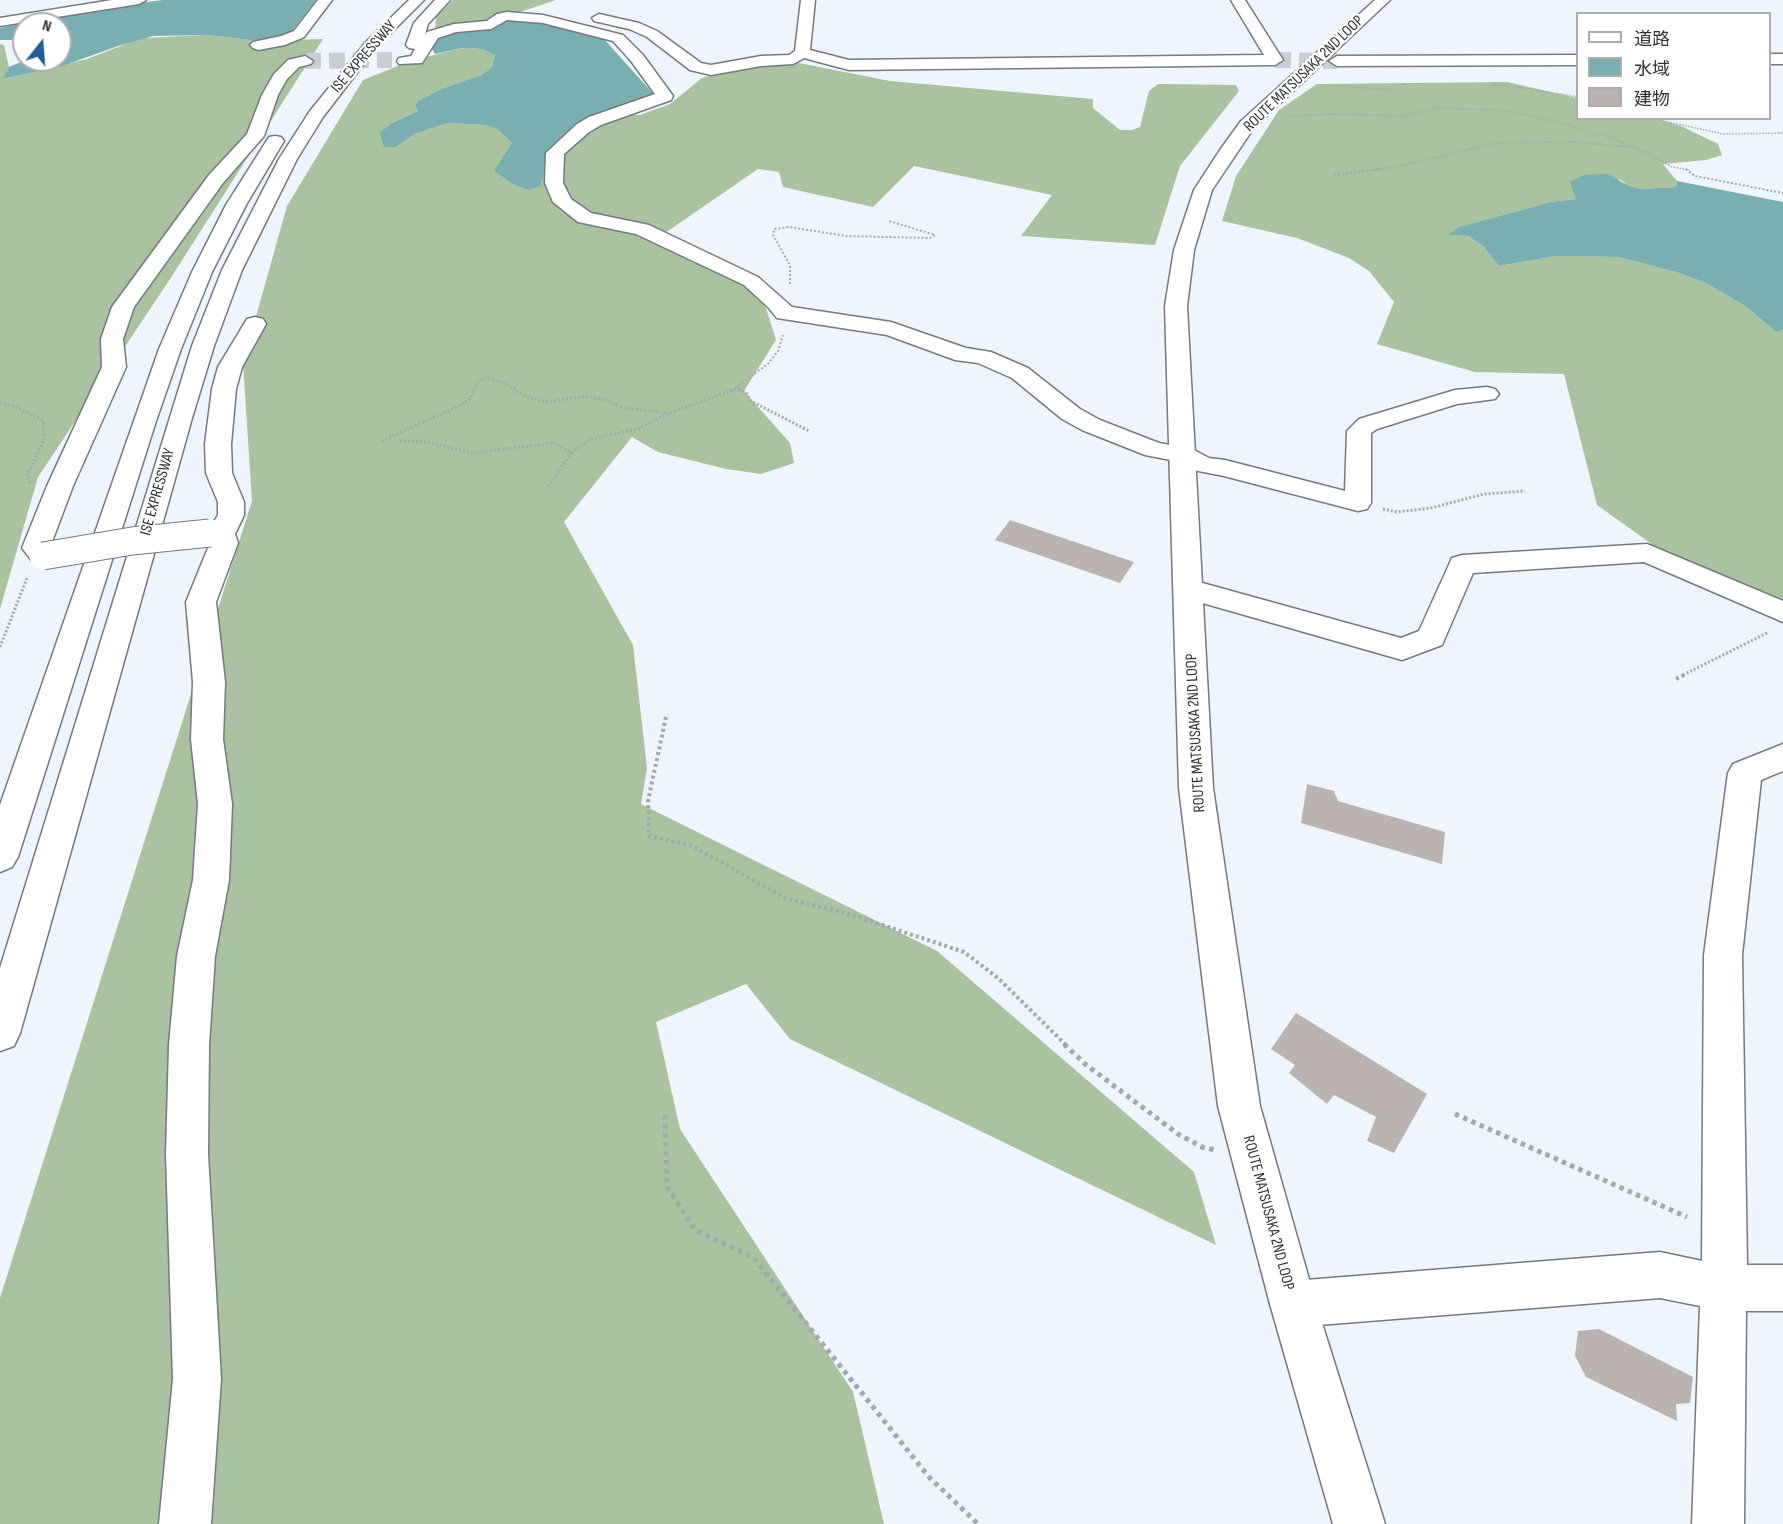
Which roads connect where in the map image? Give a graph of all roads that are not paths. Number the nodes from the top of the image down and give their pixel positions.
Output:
1 (92, 0) edge
2 (139, 0) edge
3 (325, 0) edge
4 (397, 0) edge
5 (417, 0) edge
6 (443, 0) edge
7 (808, 0) edge
8 (1238, 0) edge
9 (1383, 0) edge
10 (574, 12) dead end
11 (0, 16) edge
12 (0, 22) edge
13 (258, 45) dead end
14 (802, 53) junction
15 (1576, 60) edge
16 (305, 61) tunnel mouth
17 (1337, 61) tunnel mouth
18 (255, 324) dead end
19 (1487, 394) dead end
20 (1183, 453) junction
21 (216, 533) junction
22 (1188, 589) junction
23 (1778, 621) edge
24 (1783, 756) edge
25 (0, 857) edge
26 (0, 1033) edge
27 (1723, 1288) junction
28 (1783, 1288) edge
29 (1293, 1304) junction
30 (184, 1524) edge
31 (1359, 1524) edge
32 (1718, 1524) edge

1 - 11 main road
2 - 12 main road
3 - 13 main road
4 - 25 main road, ISE EXPRESSWAY
5 - 26 main road, ISE EXPRESSWAY
6 - 20 main road
7 - 14 main road
8 - 14 main road
9 - 20 main road, ROUTE MATSUSAKA 2ND LOOP
10 - 14 main road
15 - 17 main road
16 - 21 main road, bridge
18 - 21 main road
19 - 20 main road
20 - 22 main road, ROUTE MATSUSAKA 2ND LOOP
21 - 30 main road
22 - 23 main road
22 - 29 main road, ROUTE MATSUSAKA 2ND LOOP
24 - 27 main road
27 - 28 main road
27 - 29 main road
27 - 32 main road
29 - 31 main road, ROUTE MATSUSAKA 2ND LOOP

